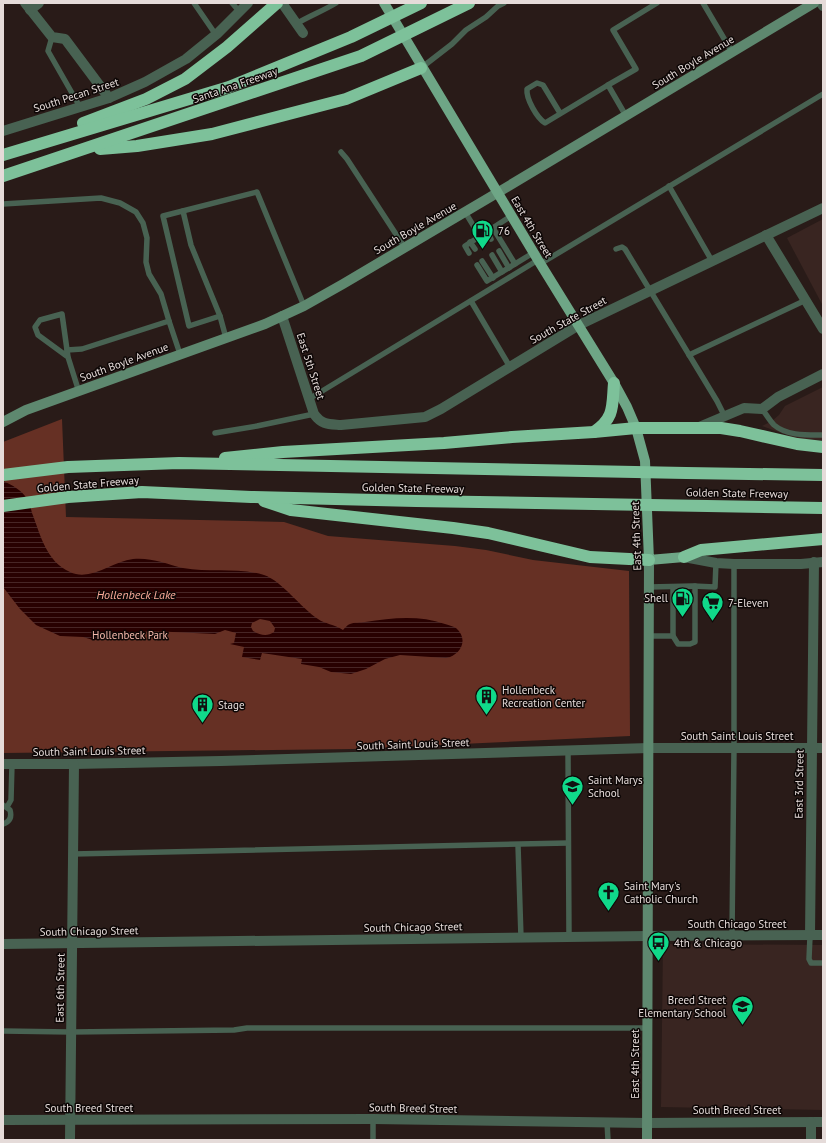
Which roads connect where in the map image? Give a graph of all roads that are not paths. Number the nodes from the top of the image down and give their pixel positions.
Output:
1 (39, 3) edge
2 (194, 3) edge
3 (232, 3) edge
4 (248, 3) edge
5 (278, 3) edge
6 (282, 3) edge
7 (336, 3) edge
8 (384, 3) edge
9 (421, 3) edge
10 (468, 3) edge
11 (504, 3) edge
12 (657, 3) edge
13 (702, 3) edge
14 (814, 3) edge
15 (821, 3) edge
16 (27, 6) edge
17 (823, 6) edge
18 (240, 11) junction
19 (296, 24) junction
20 (303, 33) dead end
21 (216, 35) junction
22 (52, 37) junction
23 (732, 52) junction
24 (419, 63) junction
25 (608, 85) junction
26 (823, 94) edge
27 (109, 98) junction
28 (80, 107) junction
29 (560, 113) junction
30 (626, 116) junction
31 (3, 131) edge
32 (83, 150) junction
33 (341, 152) dead end
34 (3, 153) edge
35 (3, 176) edge
36 (668, 186) junction
37 (498, 193) junction
38 (3, 204) edge
39 (823, 208) edge
40 (183, 211) junction
41 (466, 212) junction
42 (511, 216) junction
43 (493, 228) junction
44 (487, 232) junction
45 (766, 235) junction
46 (480, 236) junction
47 (491, 239) dead end
48 (470, 242) junction
49 (484, 243) dead end
50 (405, 248) junction
51 (475, 249) dead end
52 (616, 249) dead end
53 (499, 251) dead end
54 (469, 252) dead end
55 (492, 255) dead end
56 (537, 259) junction
57 (712, 260) junction
58 (482, 261) dead end
59 (515, 264) junction
60 (477, 265) dead end
61 (509, 268) junction
62 (502, 272) junction
63 (493, 278) junction
64 (650, 291) junction
65 (806, 300) junction
66 (471, 301) junction
67 (304, 306) junction
68 (220, 316) junction
69 (282, 316) junction
70 (170, 321) junction
71 (579, 325) junction
72 (823, 329) edge
73 (226, 338) junction
74 (67, 350) junction
75 (180, 354) junction
76 (689, 355) junction
77 (68, 357) junction
78 (510, 367) junction
79 (823, 374) edge
80 (614, 383) junction
81 (78, 392) junction
82 (309, 399) junction
83 (762, 409) junction
84 (725, 416) junction
85 (317, 418) junction
86 (3, 422) edge
87 (636, 428) junction
88 (695, 428) junction
89 (594, 432) junction
90 (215, 433) dead end
91 (823, 434) edge
92 (823, 447) edge
93 (179, 463) junction
94 (3, 475) edge
95 (823, 475) edge
96 (251, 497) junction
97 (3, 506) edge
98 (823, 508) edge
99 (823, 539) edge
100 (684, 558) junction
101 (649, 560) junction
102 (818, 562) edge
103 (716, 563) junction
104 (734, 564) junction
105 (695, 586) junction
106 (649, 587) junction
107 (672, 587) junction
108 (649, 636) junction
109 (673, 636) junction
110 (649, 748) junction
111 (734, 748) junction
112 (812, 748) junction
113 (823, 748) edge
114 (568, 751) junction
115 (7, 764) edge
116 (74, 764) junction
117 (5, 806) edge
118 (3, 824) edge
119 (568, 843) junction
120 (518, 845) junction
121 (73, 854) junction
122 (648, 936) junction
123 (732, 936) junction
124 (810, 936) junction
125 (823, 936) edge
126 (569, 937) junction
127 (521, 938) junction
128 (3, 944) edge
129 (72, 944) junction
130 (823, 964) edge
131 (647, 1028) junction
132 (3, 1031) edge
133 (71, 1032) junction
134 (374, 1119) junction
135 (3, 1120) edge
136 (70, 1120) junction
137 (608, 1122) junction
138 (811, 1122) junction
139 (823, 1122) edge
140 (647, 1123) junction
141 (70, 1140) edge
142 (373, 1140) edge
143 (608, 1140) edge
144 (647, 1140) edge
145 (811, 1140) edge

1 - 16 street
2 - 21 lane
3 - 18 lane
4 - 18 street, South Pecan Street
5 - 34 highway
6 - 19 street
7 - 19 lane
8 - 24 main road, East 4th Street
9 - 34 highway, Santa Ana Freeway
10 - 32 highway, Santa Ana Freeway
11 - 24 lane
12 - 25 lane
13 - 23 lane
14 - 23 main road, South Boyle Avenue
15 - 17 street
16 - 22 street
18 - 21 street, South Pecan Street
19 - 20 street
21 - 27 street, South Pecan Street
22 - 27 street
22 - 28 lane
23 - 30 main road, South Boyle Avenue
24 - 32 highway
24 - 37 main road, East 4th Street
25 - 29 lane
25 - 30 lane
26 - 36 lane
27 - 28 street, South Pecan Street
28 - 31 street, South Pecan Street
29 - 29 lane
30 - 37 main road, South Boyle Avenue
32 - 35 highway, Santa Ana Freeway
33 - 50 lane
36 - 56 lane
36 - 57 lane
37 - 41 main road, South Boyle Avenue
37 - 42 main road, East 4th Street
38 - 70 lane
39 - 45 street, South State Street
40 - 67 lane
40 - 68 lane
40 - 68 lane
41 - 46 lane
41 - 50 main road, South Boyle Avenue
42 - 43 lane
42 - 56 main road, East 4th Street
43 - 44 lane
43 - 59 lane
44 - 46 lane
44 - 47 lane
45 - 57 street, South State Street
45 - 65 street
46 - 48 lane
46 - 49 lane
48 - 51 lane
48 - 54 lane
50 - 67 main road, South Boyle Avenue
52 - 64 lane
53 - 61 lane
55 - 62 lane
56 - 59 lane
56 - 66 lane
56 - 71 main road, East 4th Street
57 - 64 street, South State Street
58 - 63 lane
59 - 61 lane
60 - 63 lane
61 - 62 lane
62 - 63 lane
64 - 71 street, South State Street
64 - 76 lane
65 - 72 street
65 - 76 lane
66 - 78 lane
66 - 82 lane
67 - 69 main road, South Boyle Avenue
68 - 73 lane
69 - 73 main road, South Boyle Avenue
69 - 82 street, East 5th Street
70 - 74 lane
70 - 75 lane
71 - 78 street, South State Street
71 - 80 main road, East 4th Street
73 - 75 main road, South Boyle Avenue
74 - 77 lane
74 - 77 lane
75 - 81 main road, South Boyle Avenue
76 - 84 lane
77 - 81 lane
78 - 85 street, South State Street
79 - 83 street
80 - 87 main road, East 4th Street
80 - 89 highway
81 - 86 main road, South Boyle Avenue
82 - 85 street, East 5th Street
83 - 84 street
83 - 91 lane
84 - 88 street
85 - 90 lane
87 - 88 highway
87 - 89 highway
87 - 101 main road, East 4th Street
88 - 92 highway
89 - 93 highway
93 - 94 highway, Golden State Freeway
93 - 95 highway, Golden State Freeway
96 - 97 highway, Golden State Freeway
96 - 98 highway, Golden State Freeway
96 - 101 highway
99 - 100 highway
100 - 101 main road
100 - 103 street
101 - 106 main road, East 4th Street
102 - 104 street
102 - 112 street, East 3rd Street
103 - 104 street
103 - 105 lane
104 - 111 lane
105 - 107 lane
105 - 109 lane
106 - 107 lane
106 - 108 main road, East 4th Street
107 - 109 lane
108 - 109 lane
108 - 110 main road, East 4th Street
110 - 111 street, South Saint Louis Street
110 - 114 street, South Saint Louis Street
110 - 122 main road, East 4th Street
111 - 112 street, South Saint Louis Street
111 - 123 lane
112 - 113 street, South Saint Louis Street
112 - 124 street, East 3rd Street
114 - 116 street, South Saint Louis Street
114 - 119 lane
115 - 116 street, South Saint Louis Street
115 - 117 lane
116 - 121 street, East 6th Street
117 - 118 lane
119 - 120 lane
119 - 126 lane
120 - 121 lane
120 - 127 lane
121 - 129 street, East 6th Street
122 - 123 street, South Chicago Street
122 - 126 street, South Chicago Street
122 - 131 main road, East 4th Street
123 - 124 street, South Chicago Street
124 - 125 street, South Chicago Street
124 - 130 lane
126 - 127 street, South Chicago Street
127 - 129 street, South Chicago Street
128 - 129 street, South Chicago Street
129 - 133 street, East 6th Street
131 - 133 lane
131 - 140 main road, East 4th Street
132 - 133 lane
133 - 136 street, East 6th Street
134 - 136 street, South Breed Street
134 - 137 street, South Breed Street
134 - 142 lane
135 - 136 street, South Breed Street
136 - 141 street, East 6th Street
137 - 140 street, South Breed Street
137 - 143 lane
138 - 139 street, South Breed Street
138 - 140 street, South Breed Street
138 - 145 street
140 - 144 main road, East 4th Street

